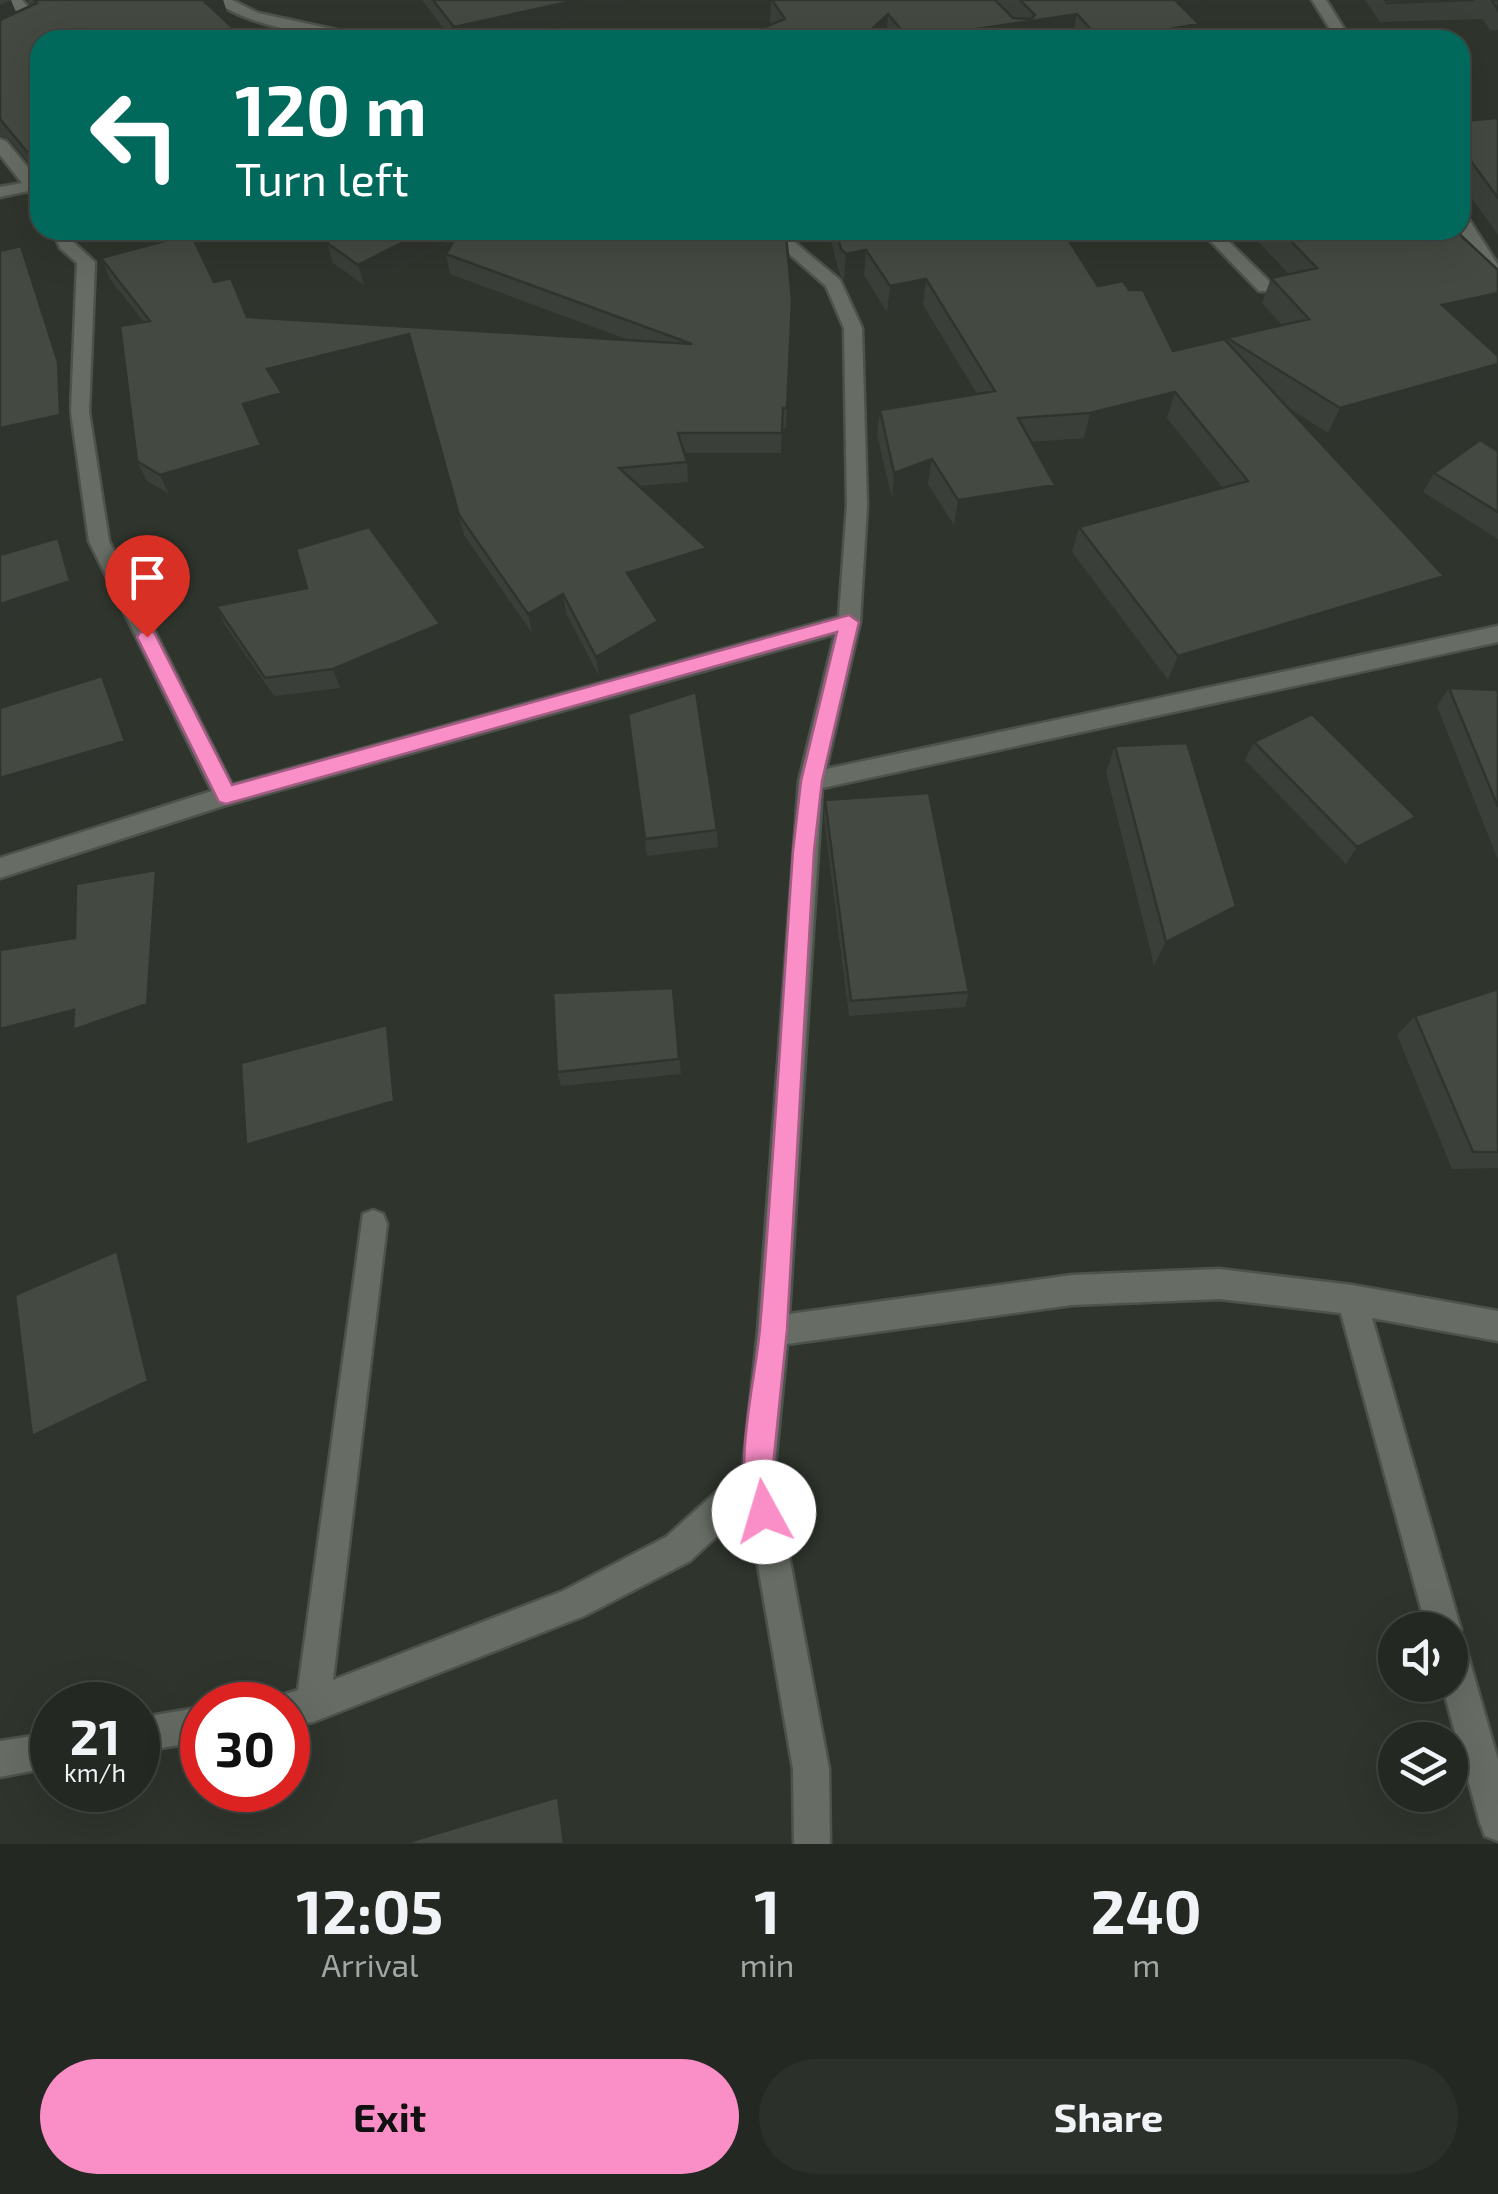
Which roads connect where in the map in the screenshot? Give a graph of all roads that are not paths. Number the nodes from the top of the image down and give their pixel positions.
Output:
1 (14, 0) edge
2 (221, 0) edge
3 (1318, 0) edge
4 (272, 8) dead end
5 (254, 16) junction
6 (325, 30) edge
7 (1338, 30) edge
8 (0, 37) edge
9 (0, 144) edge
10 (30, 181) edge
11 (30, 190) edge
12 (0, 192) edge
13 (1470, 235) edge
14 (61, 240) edge
15 (782, 240) edge
16 (1218, 240) edge
17 (1498, 278) edge
18 (1265, 287) dead end
19 (849, 622) junction
20 (1498, 634) edge
21 (812, 781) junction
22 (226, 796) junction
23 (0, 868) edge
24 (373, 1224) dead end
25 (1352, 1300) junction
26 (1498, 1326) edge
27 (773, 1330) junction
28 (758, 1476) junction
29 (1439, 1612) edge
30 (304, 1682) edge
31 (1464, 1702) edge
32 (310, 1703) edge
33 (30, 1753) edge
34 (0, 1758) edge
35 (1498, 1823) edge
36 (812, 1844) edge

1 - 8 street
2 - 5 street
3 - 7 street
4 - 5 street
5 - 6 street
9 - 10 street
11 - 12 street
13 - 17 street
14 - 22 street
15 - 19 street
16 - 18 street
19 - 21 street
19 - 22 street
20 - 21 street
21 - 27 street
22 - 23 street
24 - 30 street
25 - 26 street
25 - 27 street
25 - 29 street
27 - 28 street
28 - 32 street
28 - 36 street
31 - 35 street
33 - 34 street

